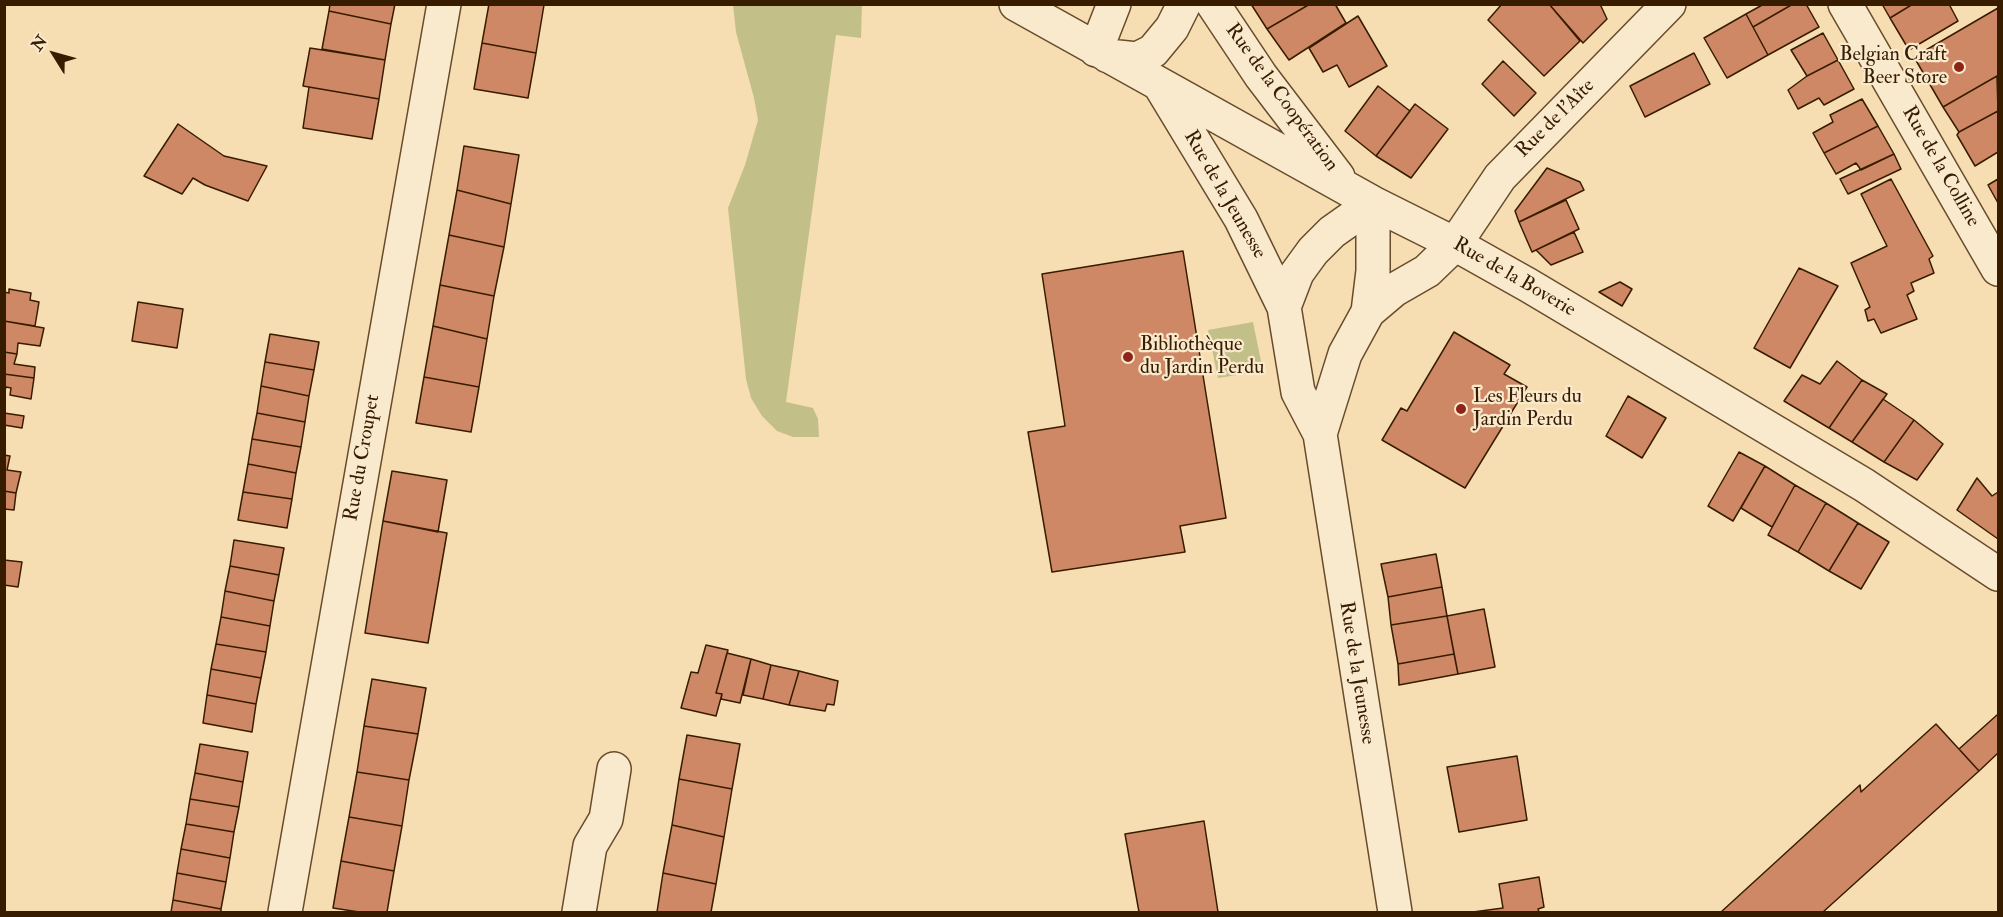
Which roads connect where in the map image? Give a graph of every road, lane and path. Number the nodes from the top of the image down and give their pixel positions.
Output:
1 (444, 4) edge
2 (1016, 4) edge
3 (1114, 4) edge
4 (1184, 4) edge
5 (1214, 4) edge
6 (1669, 4) edge
7 (1845, 4) edge
8 (1102, 53) junction
9 (1160, 86) junction
10 (1361, 197) junction
11 (1455, 243) junction
12 (1998, 269) edge
13 (1284, 307) junction
14 (1368, 312) junction
15 (1320, 434) junction
16 (1998, 574) edge
17 (614, 769) dead end
18 (285, 912) edge
19 (579, 912) edge
20 (1395, 912) edge

1 - 18 street, Rue du Croupet
2 - 8 street, Rue de la Boverie
3 - 8 street
4 - 8 street
5 - 10 street, Rue de la Coopération
6 - 11 street, Rue de l'Aîte
7 - 12 street, Rue de la Colline
8 - 9 street, Rue de la Boverie
9 - 10 street, Rue de la Boverie
9 - 13 street, Rue de la Jeunesse
10 - 11 street, Rue de la Boverie
10 - 13 street
10 - 14 street, Rue de la Jeunesse
11 - 14 street, Rue de la Jeunesse
11 - 16 street, Rue de la Boverie
13 - 15 street, Rue de la Jeunesse
14 - 15 street, Rue de la Jeunesse
15 - 20 street, Rue de la Jeunesse
17 - 19 street

